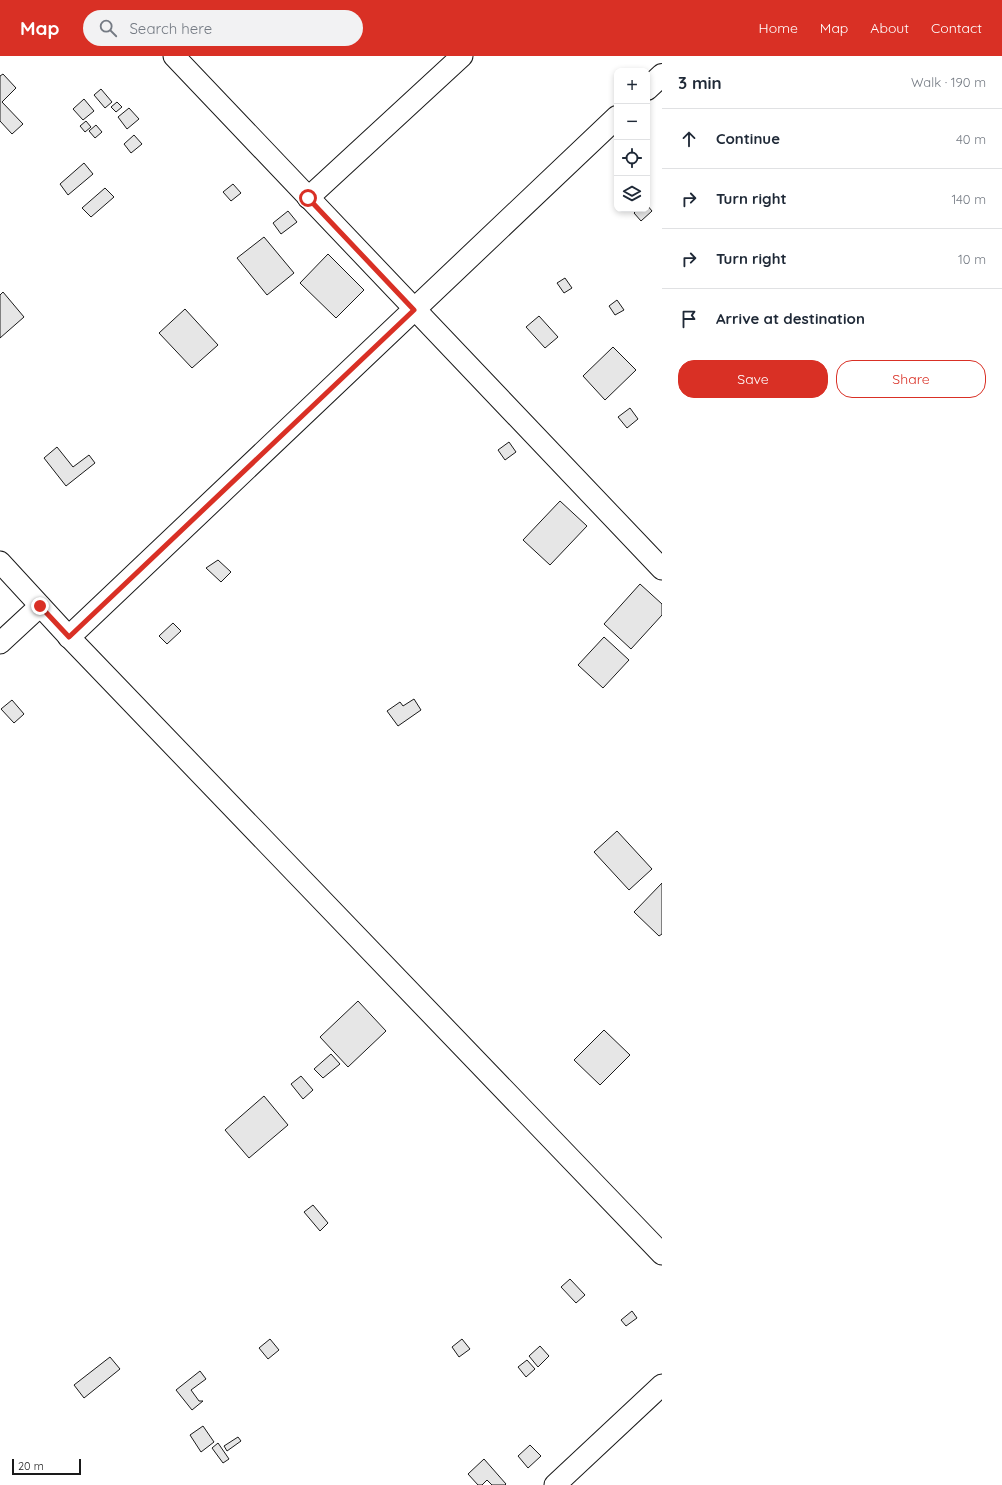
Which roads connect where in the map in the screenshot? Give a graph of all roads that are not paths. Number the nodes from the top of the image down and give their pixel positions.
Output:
1 (174, 56) edge
2 (462, 56) edge
3 (662, 75) edge
4 (650, 86) edge
5 (614, 120) edge
6 (308, 198) junction
7 (414, 310) junction
8 (0, 562) edge
9 (662, 569) edge
10 (40, 606) junction
11 (69, 637) junction
12 (0, 643) edge
13 (662, 1254) edge
14 (662, 1385) edge
15 (555, 1485) edge

1 - 6 street
2 - 6 street
3 - 4 street
5 - 7 street
6 - 7 street
7 - 9 street
7 - 11 street
8 - 10 street
10 - 11 street
10 - 12 street
11 - 13 street
14 - 15 street

